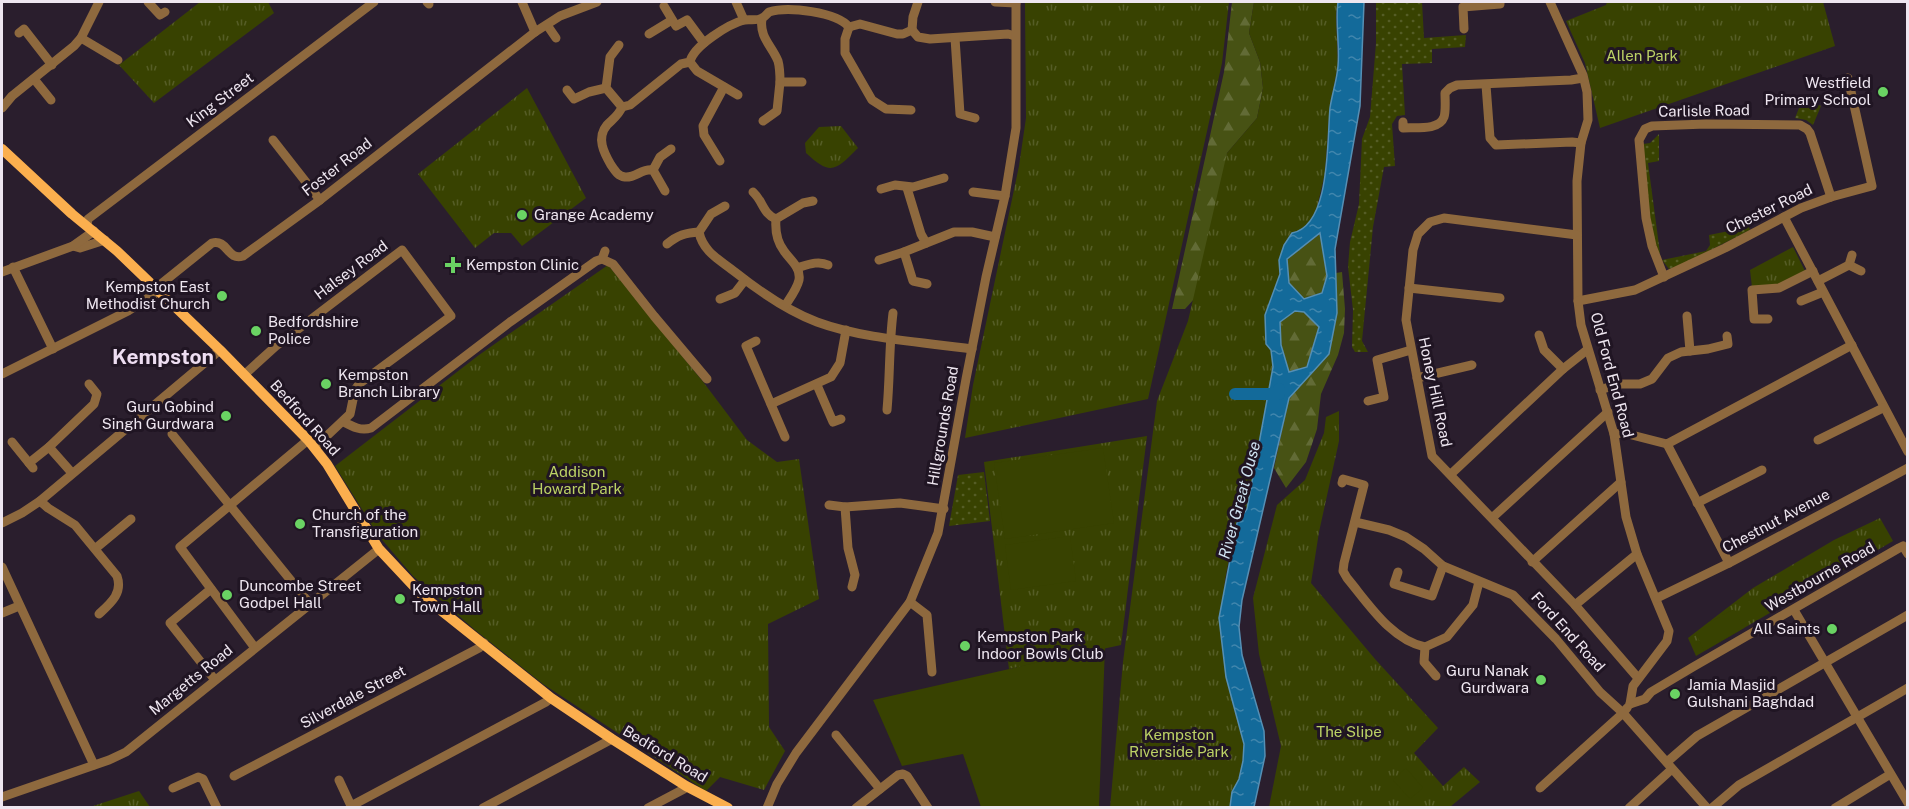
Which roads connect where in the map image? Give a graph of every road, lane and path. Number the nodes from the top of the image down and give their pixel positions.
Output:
1 (99, 2) edge
2 (148, 2) edge
3 (374, 2) edge
4 (522, 2) edge
5 (597, 2) edge
6 (736, 2) edge
7 (918, 2) edge
8 (995, 2) edge
9 (1016, 2) edge
10 (1500, 2) edge
11 (1550, 2) edge
12 (664, 6) dead end
13 (165, 12) dead end
14 (762, 19) junction
15 (744, 20) junction
16 (672, 21) junction
17 (547, 25) junction
18 (849, 27) junction
19 (1464, 29) dead end
20 (912, 30) junction
21 (536, 32) junction
22 (19, 33) dead end
23 (649, 34) dead end
24 (1015, 36) junction
25 (81, 38) junction
26 (556, 38) dead end
27 (955, 38) junction
28 (704, 43) junction
29 (619, 45) dead end
30 (118, 60) dead end
31 (690, 62) junction
32 (52, 65) junction
33 (1583, 78) junction
34 (1848, 78) dead end
35 (34, 79) junction
36 (780, 82) junction
37 (802, 82) dead end
38 (1486, 85) junction
39 (724, 87) junction
40 (606, 88) junction
41 (567, 90) dead end
42 (738, 95) dead end
43 (574, 99) junction
44 (51, 100) dead end
45 (622, 107) junction
46 (2, 108) edge
47 (574, 110) dead end
48 (911, 110) dead end
49 (975, 118) dead end
50 (763, 121) dead end
51 (1401, 126) dead end
52 (273, 140) dead end
53 (1581, 143) junction
54 (2, 149) edge
55 (671, 150) dead end
56 (720, 161) dead end
57 (652, 170) junction
58 (944, 178) dead end
59 (907, 188) junction
60 (881, 189) dead end
61 (665, 191) dead end
62 (753, 192) dead end
63 (973, 192) dead end
64 (1005, 196) junction
65 (1831, 196) junction
66 (320, 200) junction
67 (813, 201) dead end
68 (725, 206) dead end
69 (1784, 218) junction
70 (776, 219) junction
71 (91, 228) junction
72 (699, 232) junction
73 (1577, 235) junction
74 (995, 237) junction
75 (105, 240) junction
76 (926, 243) junction
77 (668, 244) dead end
78 (73, 246) junction
79 (904, 252) junction
80 (1852, 255) dead end
81 (879, 260) dead end
82 (825, 262) dead end
83 (1849, 265) junction
84 (14, 267) junction
85 (797, 268) junction
86 (1813, 271) junction
87 (1861, 271) dead end
88 (2, 272) edge
89 (1664, 277) junction
90 (745, 280) junction
91 (1818, 281) junction
92 (927, 284) dead end
93 (1409, 288) junction
94 (158, 290) junction
95 (1823, 292) junction
96 (1500, 298) dead end
97 (720, 299) dead end
98 (1578, 301) junction
99 (1801, 301) dead end
100 (785, 306) junction
101 (893, 313) dead end
102 (1687, 316) dead end
103 (1768, 319) dead end
104 (846, 330) junction
105 (1539, 335) dead end
106 (890, 337) junction
107 (1727, 340) dead end
108 (756, 341) dead end
109 (1852, 345) junction
110 (53, 349) junction
111 (972, 349) junction
112 (220, 350) junction
113 (1411, 350) junction
114 (1587, 350) junction
115 (1690, 351) junction
116 (1472, 365) dead end
117 (1563, 369) junction
118 (2, 374) edge
119 (244, 375) junction
120 (1417, 378) junction
121 (707, 379) dead end
122 (89, 384) dead end
123 (817, 385) junction
124 (1600, 390) junction
125 (1368, 401) dead end
126 (771, 404) junction
127 (1883, 408) junction
128 (887, 410) dead end
129 (1608, 412) junction
130 (841, 419) dead end
131 (344, 422) junction
132 (172, 434) dead end
133 (1614, 435) junction
134 (785, 437) dead end
135 (1818, 440) dead end
136 (12, 442) dead end
137 (311, 443) junction
138 (1667, 444) junction
139 (49, 447) junction
140 (1908, 452) edge
141 (1908, 468) edge
142 (1762, 470) dead end
143 (72, 473) junction
144 (1450, 474) junction
145 (1621, 482) junction
146 (1342, 483) dead end
147 (40, 501) junction
148 (1697, 503) junction
149 (229, 505) junction
150 (830, 505) dead end
151 (844, 507) junction
152 (944, 509) junction
153 (1492, 518) junction
154 (131, 519) dead end
155 (1354, 522) junction
156 (2, 523) edge
157 (96, 548) junction
158 (379, 549) junction
159 (1637, 554) junction
160 (1908, 554) edge
161 (1532, 562) junction
162 (1729, 563) junction
163 (1443, 566) junction
164 (2, 567) edge
165 (1398, 572) dead end
166 (1479, 582) junction
167 (852, 587) dead end
168 (211, 588) junction
169 (1657, 598) junction
170 (910, 602) junction
171 (310, 604) junction
172 (1575, 605) junction
173 (19, 606) junction
174 (100, 608) dead end
175 (1794, 610) junction
176 (2, 613) edge
177 (1908, 615) edge
178 (484, 644) junction
179 (1425, 647) junction
180 (255, 648) junction
181 (1825, 663) junction
182 (932, 672) dead end
183 (1436, 676) dead end
184 (1640, 677) junction
185 (215, 680) junction
186 (1908, 688) edge
187 (1651, 692) junction
188 (551, 698) junction
189 (1630, 704) junction
190 (1623, 713) junction
191 (1856, 717) junction
192 (836, 735) dead end
193 (612, 739) junction
194 (94, 765) junction
195 (1670, 766) junction
196 (1889, 775) junction
197 (234, 776) dead end
198 (339, 780) dead end
199 (686, 786) junction
200 (173, 788) dead end
201 (1540, 788) dead end
202 (880, 789) junction
203 (2, 797) edge
204 (1908, 803) edge
205 (351, 806) edge
206 (217, 807) edge
207 (483, 807) edge
208 (648, 807) edge
209 (728, 807) edge
210 (767, 807) edge
211 (856, 807) edge
212 (928, 807) edge
213 (1629, 807) edge
214 (1709, 807) edge
215 (1835, 807) edge

1 - 25 street
2 - 13 street
3 - 71 street, King Street
4 - 21 street
5 - 17 street, Foster Road
6 - 15 street
7 - 20 street
8 - 9 street
9 - 24 street, Hillgrounds Road
10 - 19 street
11 - 33 street, Old Ford End Road
12 - 16 street
14 - 15 street
14 - 18 street
14 - 36 street
15 - 28 street
16 - 23 street
16 - 28 street
17 - 21 street, Foster Road
17 - 26 street
18 - 20 street
18 - 48 street
20 - 27 street
21 - 66 street, Foster Road
22 - 32 street
24 - 27 street
24 - 64 street, Hillgrounds Road
25 - 30 street
25 - 32 street
27 - 49 street
28 - 31 street
29 - 40 street
31 - 39 street
31 - 45 street
32 - 35 street
33 - 38 street
33 - 53 street, Old Ford End Road
34 - 65 street, Chester Road
35 - 44 street
35 - 46 street
36 - 37 street
36 - 50 street
38 - 51 street
38 - 53 street
39 - 42 street
39 - 56 street
40 - 43 street
40 - 45 street
41 - 43 street
43 - 47 street
45 - 57 street
52 - 66 street
53 - 73 street, Old Ford End Road
54 - 71 main road, Bedford Road
55 - 57 street
57 - 61 street
58 - 59 street
59 - 60 street
59 - 76 street
62 - 70 street
63 - 64 street
64 - 74 street, Hillgrounds Road
65 - 69 street, Chester Road
65 - 89 street, Carlisle Road
66 - 94 street, Foster Road
67 - 70 street
68 - 72 street
69 - 86 street
69 - 89 street, Chester Road
70 - 85 street
71 - 75 main road, Bedford Road
71 - 78 street, King Street
72 - 77 street
72 - 90 street
73 - 93 street, Honey Hill Road
73 - 98 street, Old Ford End Road
74 - 76 street
74 - 111 street, Hillgrounds Road
75 - 78 street
75 - 94 main road, Bedford Road
76 - 79 street
78 - 84 street
79 - 81 street
79 - 92 street
80 - 83 street
82 - 85 street
83 - 87 street
83 - 91 street
84 - 88 street
84 - 110 street
85 - 100 street
86 - 91 street
86 - 103 street
89 - 98 street, Chester Road
90 - 97 street
90 - 100 street
91 - 95 street
93 - 96 street
93 - 113 street, Honey Hill Road
94 - 110 street
94 - 112 main road, Bedford Road
95 - 99 street
95 - 109 street
98 - 114 street, Old Ford End Road
100 - 104 street
101 - 106 street
102 - 115 street
104 - 106 street
104 - 123 street
105 - 117 street
106 - 111 street
106 - 128 street
107 - 115 street
108 - 126 street
109 - 127 street
109 - 138 street
110 - 118 street
111 - 152 street, Hillgrounds Road
112 - 119 main road, Bedford Road
112 - 143 street
113 - 120 street, Honey Hill Road
113 - 125 street
114 - 117 street
114 - 124 street, Old Ford End Road
115 - 124 street
116 - 120 street
117 - 144 street
119 - 131 street, Halsey Road
119 - 137 main road, Bedford Road
120 - 144 street, Honey Hill Road
121 - 131 street, Bedford Road
122 - 139 street
123 - 126 street
123 - 130 street
124 - 129 street, Old Ford End Road
126 - 134 street
127 - 135 street
127 - 140 street
129 - 133 street, Old Ford End Road
129 - 153 street
131 - 137 street, Halsey Road
132 - 149 street
133 - 138 street
133 - 145 street, Old Ford End Road
136 - 139 street
137 - 149 street, Halsey Road
137 - 158 main road, Bedford Road
138 - 148 street
139 - 143 street
141 - 162 street, Chestnut Avenue
142 - 148 street
143 - 147 street
144 - 153 street, Honey Hill Road
145 - 159 street, Old Ford End Road
145 - 161 street
146 - 155 street
147 - 156 street
147 - 157 street
148 - 162 street
149 - 168 street, Halsey Road
149 - 171 street
150 - 151 street
151 - 152 street
151 - 167 street
152 - 170 street, Hillgrounds Road
153 - 161 street, Honey Hill Road
154 - 157 street
155 - 163 street, Ford End Road
155 - 179 street
157 - 174 street
158 - 171 street, Margetts Road
158 - 178 main road, Bedford Road
159 - 169 street, Old Ford End Road
159 - 172 street
160 - 175 street, Westbourne Road
161 - 172 street, Honey Hill Road
162 - 169 street, Chestnut Avenue
163 - 165 street
163 - 166 street, Ford End Road
164 - 173 street
166 - 179 street
166 - 190 street, Ford End Road
168 - 180 street
168 - 185 street
169 - 184 street, Old Ford End Road
170 - 182 street
170 - 210 street, Hillgrounds Road
171 - 180 street, Margetts Road
172 - 184 street, Honey Hill Road
173 - 176 street
173 - 194 street
175 - 181 street
175 - 187 street, Westbourne Road
177 - 181 street
178 - 188 main road, Bedford Road
178 - 197 street, Silverdale Street
179 - 183 street
180 - 185 street, Margetts Road
181 - 191 street
181 - 195 street
184 - 187 street
184 - 189 street, Old Ford End Road
185 - 194 street, Margetts Road
186 - 191 street
187 - 189 street
188 - 193 main road, Bedford Road
188 - 205 street
189 - 190 street
190 - 195 street, Ford End Road
190 - 201 street
191 - 196 street
191 - 214 street
192 - 202 street
193 - 199 main road, Bedford Road
193 - 207 street
194 - 203 street, Margetts Road
195 - 213 street
195 - 214 street, Ford End Road
196 - 204 street
196 - 215 street
198 - 205 street
199 - 208 street
199 - 209 main road, Bedford Road
200 - 206 street
202 - 211 street
202 - 212 street

